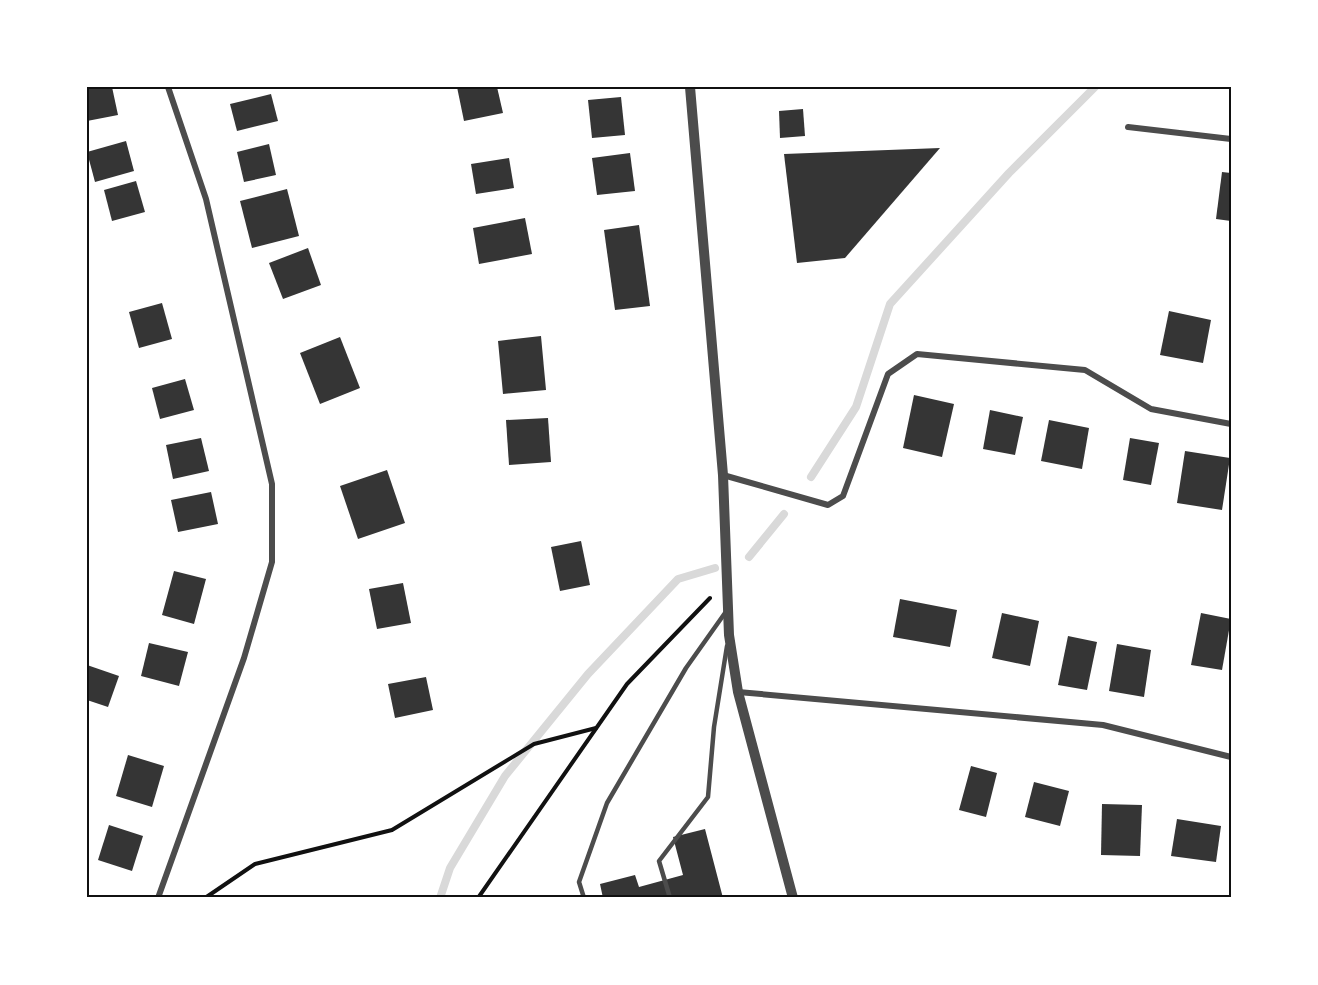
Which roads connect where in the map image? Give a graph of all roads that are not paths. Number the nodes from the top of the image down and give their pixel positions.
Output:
1 (168, 87) edge
2 (690, 87) edge
3 (1128, 128) dead end
4 (1231, 139) edge
5 (1231, 424) edge
6 (723, 475) junction
7 (727, 611) junction
8 (729, 635) junction
9 (738, 692) junction
10 (1231, 757) edge
11 (159, 898) edge
12 (584, 898) edge
13 (670, 898) edge
14 (794, 898) edge

1 - 11 street
2 - 6 street
3 - 4 street
5 - 6 street
6 - 7 street
7 - 8 street
7 - 12 lane
8 - 9 street
8 - 13 lane
9 - 10 street
9 - 14 street

